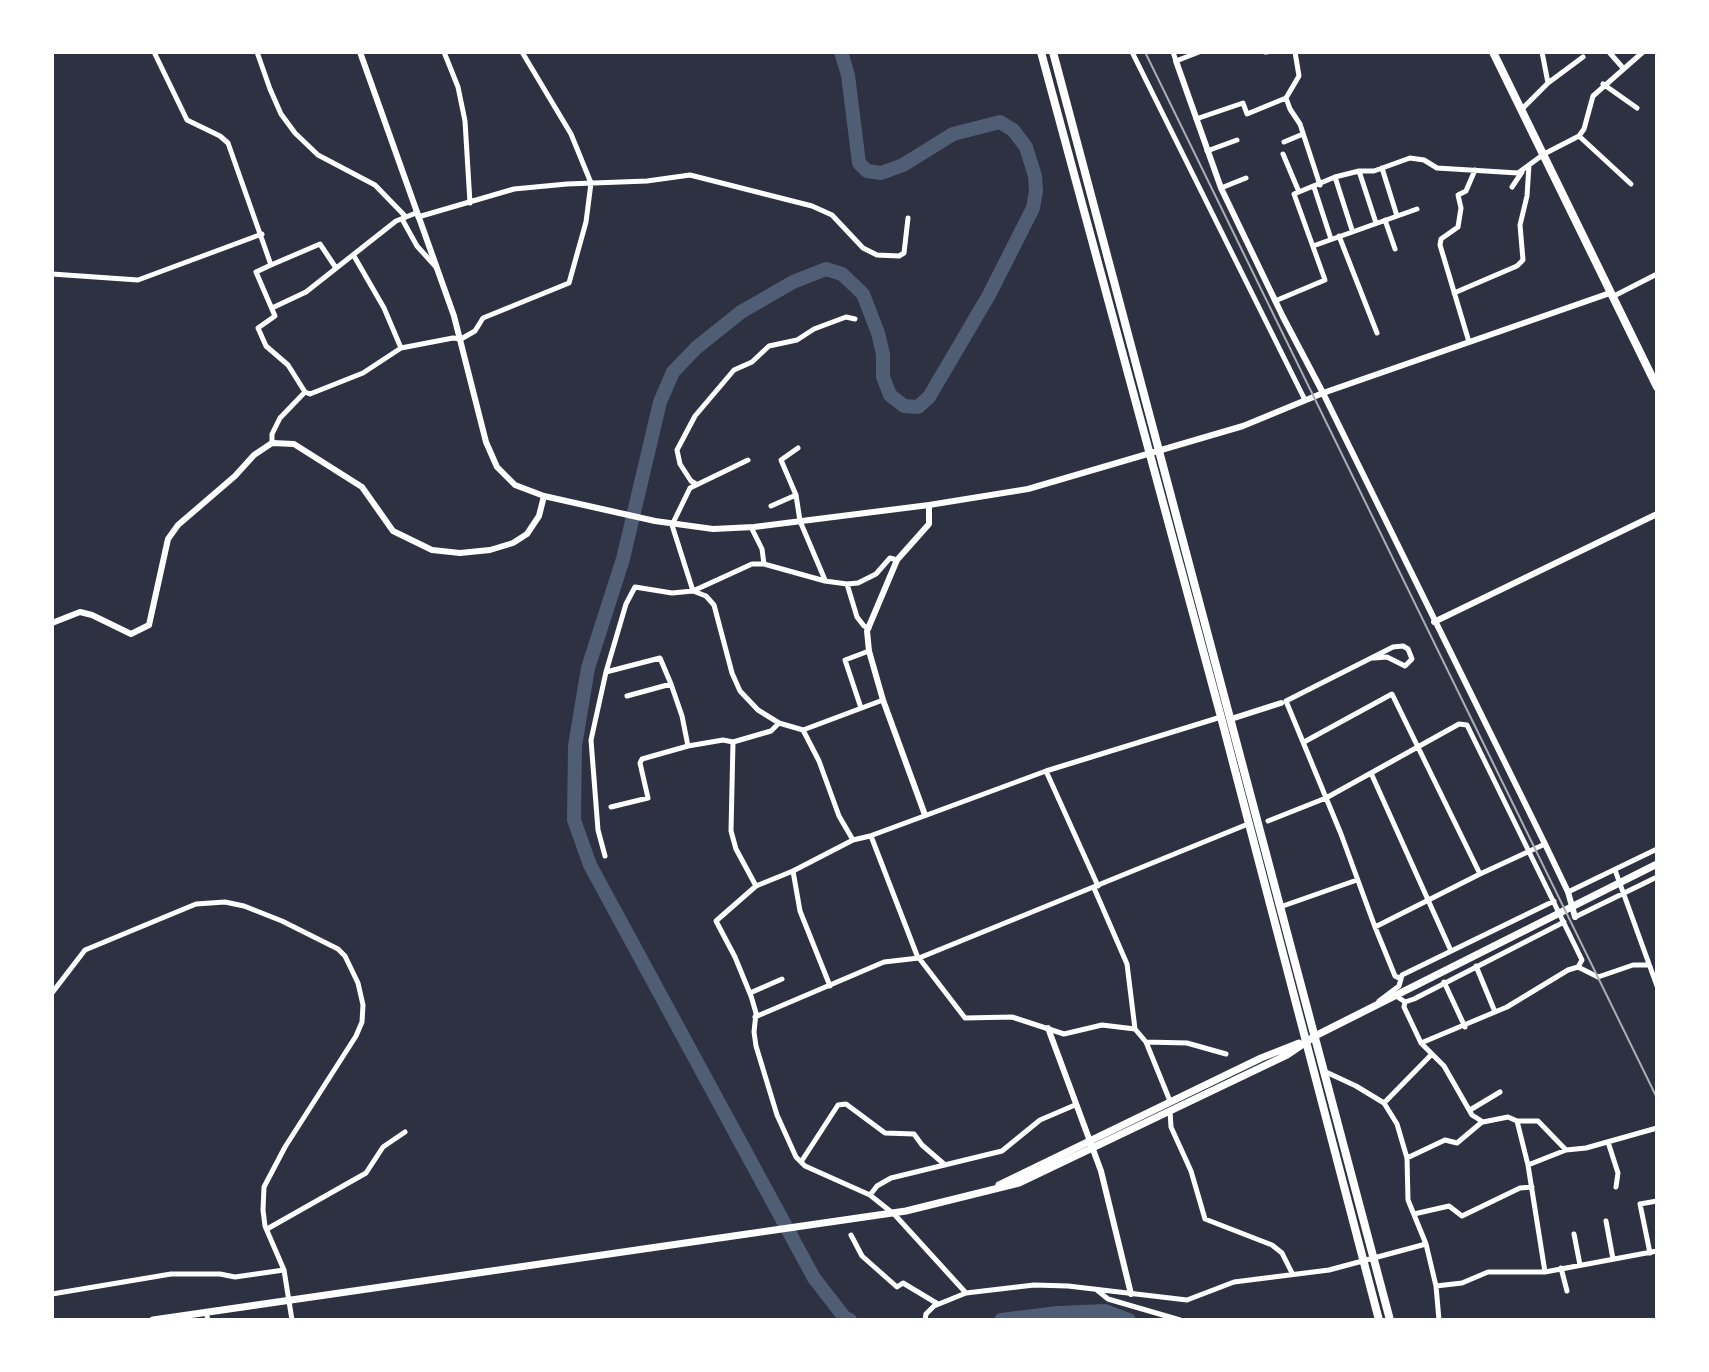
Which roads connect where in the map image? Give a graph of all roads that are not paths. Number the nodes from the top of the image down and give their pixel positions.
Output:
1 (154, 52) edge
2 (257, 52) edge
3 (360, 52) edge
4 (444, 52) edge
5 (522, 52) edge
6 (1041, 52) edge
7 (1053, 52) edge
8 (1132, 52) edge
9 (1173, 52) edge
10 (1199, 52) edge
11 (1295, 52) edge
12 (1493, 52) edge
13 (1542, 52) edge
14 (1609, 52) edge
15 (1643, 52) edge
16 (1583, 57) dead end
17 (1176, 61) junction
18 (1623, 68) junction
19 (1548, 83) junction
20 (1603, 84) junction
21 (1286, 98) junction
22 (1637, 108) dead end
23 (1521, 109) junction
24 (1196, 119) junction
25 (1303, 134) junction
26 (1579, 136) junction
27 (1237, 140) dead end
28 (1284, 142) dead end
29 (1207, 151) junction
30 (1283, 154) dead end
31 (1544, 154) junction
32 (1527, 167) junction
33 (1382, 168) junction
34 (1475, 170) junction
35 (1359, 171) junction
36 (1335, 177) junction
37 (1246, 178) dead end
38 (591, 183) junction
39 (1631, 184) dead end
40 (1317, 186) junction
41 (1512, 187) dead end
42 (1221, 188) junction
43 (1299, 192) junction
44 (470, 203) junction
45 (1417, 209) dead end
46 (416, 215) junction
47 (1397, 216) junction
48 (404, 218) junction
49 (908, 218) dead end
50 (1385, 220) junction
51 (1376, 223) junction
52 (1352, 230) junction
53 (262, 234) junction
54 (1339, 236) junction
55 (1331, 239) junction
56 (1313, 246) junction
57 (1395, 249) dead end
58 (354, 256) junction
59 (271, 265) junction
60 (336, 268) junction
61 (436, 268) junction
62 (52, 274) edge
63 (1657, 274) edge
64 (1454, 293) junction
65 (1611, 296) junction
66 (1275, 301) junction
67 (272, 308) junction
68 (855, 319) dead end
69 (1377, 333) dead end
70 (461, 339) junction
71 (1469, 342) junction
72 (401, 348) junction
73 (1657, 387) edge
74 (305, 392) junction
75 (1323, 393) junction
76 (1305, 400) junction
77 (272, 443) junction
78 (798, 448) dead end
79 (1159, 452) junction
80 (1149, 454) junction
81 (748, 460) dead end
82 (697, 484) junction
83 (796, 495) junction
84 (544, 496) junction
85 (929, 505) junction
86 (771, 506) dead end
87 (1657, 514) edge
88 (800, 521) junction
89 (672, 525) junction
90 (751, 527) junction
91 (897, 560) junction
92 (764, 564) junction
93 (825, 581) junction
94 (847, 584) junction
95 (693, 591) junction
96 (1434, 622) junction
97 (52, 623) edge
98 (869, 628) junction
99 (869, 651) junction
100 (1374, 658) junction
101 (606, 672) junction
102 (671, 684) junction
103 (627, 696) dead end
104 (883, 700) junction
105 (1284, 702) junction
106 (861, 708) junction
107 (1221, 717) junction
108 (1231, 719) junction
109 (779, 723) junction
110 (803, 730) junction
111 (733, 742) junction
112 (1304, 742) junction
113 (688, 746) junction
114 (1418, 747) junction
115 (1046, 771) junction
116 (1371, 773) junction
117 (1326, 798) junction
118 (611, 807) dead end
119 (925, 815) junction
120 (1268, 821) dead end
121 (1248, 824) junction
122 (870, 836) junction
123 (853, 840) junction
124 (1545, 844) junction
125 (1657, 849) edge
126 (1528, 852) junction
127 (605, 856) dead end
128 (1657, 864) edge
129 (1615, 870) junction
130 (793, 871) junction
131 (1480, 874) junction
132 (1657, 877) edge
133 (1357, 880) junction
134 (756, 886) junction
135 (1096, 887) junction
136 (1568, 892) junction
137 (1624, 893) junction
138 (1429, 901) junction
139 (1554, 901) junction
140 (1280, 907) junction
141 (1575, 917) joint
142 (1564, 922) junction
143 (1375, 927) junction
144 (1451, 951) junction
145 (919, 958) junction
146 (1649, 965) junction
147 (1476, 966) junction
148 (1578, 967) junction
149 (52, 975) edge
150 (782, 979) dead end
151 (1401, 979) junction
152 (1444, 982) junction
153 (56, 985) junction
154 (830, 986) junction
155 (1657, 986) edge
156 (52, 993) edge
157 (750, 993) junction
158 (1395, 995) junction
159 (1405, 1002) junction
160 (1376, 1005) junction
161 (1495, 1012) junction
162 (754, 1018) junction
163 (1465, 1027) junction
164 (1048, 1028) junction
165 (1135, 1029) junction
166 (1315, 1036) junction
167 (1146, 1042) junction
168 (1305, 1042) junction
169 (1421, 1043) junction
170 (1226, 1054) dead end
171 (1431, 1055) junction
172 (1325, 1072) junction
173 (1500, 1092) dead end
174 (1384, 1103) junction
175 (1075, 1105) junction
176 (1170, 1105) junction
177 (1470, 1110) junction
178 (1517, 1121) junction
179 (1483, 1122) junction
180 (1657, 1128) edge
181 (405, 1132) dead end
182 (1608, 1142) junction
183 (1090, 1145) junction
184 (1566, 1150) junction
185 (1407, 1158) junction
186 (801, 1162) junction
187 (945, 1165) junction
188 (1528, 1165) junction
189 (1532, 1187) junction
190 (1616, 1187) dead end
191 (870, 1195) junction
192 (1657, 1201) edge
193 (1414, 1214) junction
194 (1606, 1221) dead end
195 (267, 1229) junction
196 (1574, 1234) dead end
197 (851, 1235) dead end
198 (1426, 1244) junction
199 (1655, 1253) edge
200 (1375, 1258) junction
201 (1613, 1259) junction
202 (1364, 1261) junction
203 (1580, 1265) junction
204 (1561, 1268) junction
205 (284, 1270) junction
206 (1545, 1272) junction
207 (1292, 1273) junction
208 (1436, 1286) junction
209 (1096, 1290) junction
210 (1567, 1291) dead end
211 (966, 1293) junction
212 (52, 1294) edge
213 (1131, 1294) junction
214 (289, 1301) junction
215 (939, 1304) junction
216 (207, 1316) edge
217 (926, 1317) edge
218 (153, 1320) edge
219 (292, 1320) edge
220 (1180, 1320) edge
221 (1379, 1320) edge
222 (1390, 1320) edge
223 (1439, 1320) edge

1 - 53 street
2 - 48 street
3 - 46 street
4 - 44 street
5 - 38 street
6 - 80 highway
7 - 79 highway
8 - 76 street
9 - 17 street
10 - 17 street
11 - 21 street
12 - 23 highway
13 - 19 street
14 - 18 street
15 - 18 street
16 - 19 street
17 - 24 street
18 - 20 street
19 - 23 street
20 - 22 street
20 - 26 street
21 - 24 street
21 - 25 street
23 - 31 highway
24 - 29 street
25 - 28 street
25 - 40 street
26 - 31 street
26 - 39 street
27 - 29 street
29 - 42 street
30 - 43 street
31 - 32 street
31 - 65 highway
32 - 34 street
32 - 41 street
32 - 64 street
33 - 34 street
33 - 35 street
33 - 47 street
34 - 64 street
35 - 36 street
35 - 51 street
36 - 40 street
36 - 52 street
37 - 42 street
38 - 44 street
38 - 49 street
38 - 70 street
40 - 43 street
40 - 55 street
42 - 66 street
43 - 56 street
44 - 46 street
45 - 47 street
46 - 48 street
46 - 61 street
47 - 50 street
48 - 58 street
48 - 61 street
50 - 51 street
50 - 57 street
51 - 52 street
52 - 54 street
53 - 59 street
53 - 62 street
54 - 55 street
54 - 69 street
55 - 56 street
56 - 66 street
58 - 60 street
58 - 72 street
59 - 60 street
59 - 67 street
60 - 67 street
61 - 70 street
63 - 65 street
64 - 71 street
65 - 71 street
65 - 73 highway
66 - 75 street
67 - 74 street
68 - 82 street
70 - 72 street
70 - 84 street
71 - 75 street
72 - 74 street
74 - 77 street
75 - 76 street
75 - 96 street
76 - 79 street
77 - 84 street
77 - 97 street
78 - 83 street
79 - 80 street
79 - 108 highway
80 - 85 street
80 - 107 highway
81 - 82 street
82 - 89 street
83 - 86 street
83 - 88 street
84 - 89 street
85 - 88 street
85 - 91 street
87 - 96 street
88 - 90 street
88 - 93 street
89 - 90 street
89 - 95 street
90 - 92 street
91 - 94 street
91 - 98 street
92 - 93 street
92 - 95 street
93 - 94 street
94 - 98 street
95 - 101 street
95 - 109 street
96 - 124 street
98 - 99 street
99 - 104 street
99 - 106 street
100 - 100 street
100 - 105 street
101 - 102 street
101 - 127 street
102 - 103 street
102 - 113 street
104 - 106 street
104 - 119 street
105 - 108 street
105 - 112 street
106 - 110 street
107 - 108 street
107 - 115 street
107 - 121 highway
108 - 140 highway
109 - 110 street
109 - 111 street
110 - 123 street
111 - 113 street
111 - 134 street
112 - 114 street
112 - 117 street
113 - 118 street
114 - 116 street
114 - 126 street
114 - 131 street
115 - 119 street
115 - 135 street
116 - 117 street
116 - 138 street
117 - 120 street
117 - 133 street
119 - 122 street
121 - 135 street
121 - 168 highway
122 - 123 street
122 - 145 street
123 - 130 street
124 - 126 street
124 - 136 street
125 - 129 street
126 - 131 street
126 - 139 street
128 - 158 main road
129 - 136 street
129 - 137 street
130 - 134 street
130 - 154 street
131 - 138 street
132 - 137 street
133 - 140 street
133 - 143 street
134 - 157 street
135 - 145 street
135 - 165 street
136 - 141 street
137 - 141 street
137 - 146 street
138 - 143 street
138 - 144 street
139 - 142 street
139 - 144 street
140 - 166 highway
142 - 147 street
142 - 148 street
143 - 151 street
144 - 151 street
145 - 154 street
145 - 164 street
146 - 148 street
146 - 155 street
147 - 152 street
147 - 161 street
148 - 161 street
149 - 153 street
150 - 157 street
151 - 160 street
152 - 159 street
152 - 163 street
153 - 156 street
153 - 195 street
154 - 162 street
157 - 162 street
158 - 159 street
158 - 160 main road
159 - 169 street
160 - 166 main road
161 - 163 street
162 - 186 street
163 - 169 street
164 - 165 street
164 - 175 street
165 - 167 street
166 - 168 main road
166 - 172 highway
167 - 170 street
167 - 176 street
168 - 176 main road
168 - 202 highway
169 - 171 street
171 - 174 street
171 - 177 street
172 - 174 street
172 - 200 highway
173 - 177 street
174 - 185 street
175 - 183 street
175 - 187 street
176 - 183 main road
176 - 207 street
177 - 179 street
178 - 179 street
178 - 184 street
178 - 188 street
179 - 185 street
180 - 182 street
181 - 195 street
182 - 184 street
182 - 190 street
183 - 213 street
183 - 214 main road
184 - 188 street
185 - 193 street
186 - 187 street
186 - 191 street
187 - 191 street
188 - 189 street
189 - 193 street
189 - 206 street
191 - 211 street
192 - 199 street
193 - 198 street
194 - 201 street
195 - 205 street
196 - 203 street
197 - 215 street
198 - 200 street
198 - 208 street
199 - 201 street
200 - 202 street
200 - 222 highway
201 - 203 street
202 - 207 street
202 - 221 highway
203 - 204 street
204 - 206 street
204 - 210 street
205 - 212 street
205 - 214 street
206 - 208 street
207 - 213 street
208 - 223 street
209 - 211 street
209 - 213 street
209 - 220 street
211 - 215 street
214 - 216 main road
214 - 219 street
215 - 217 street
216 - 218 main road

